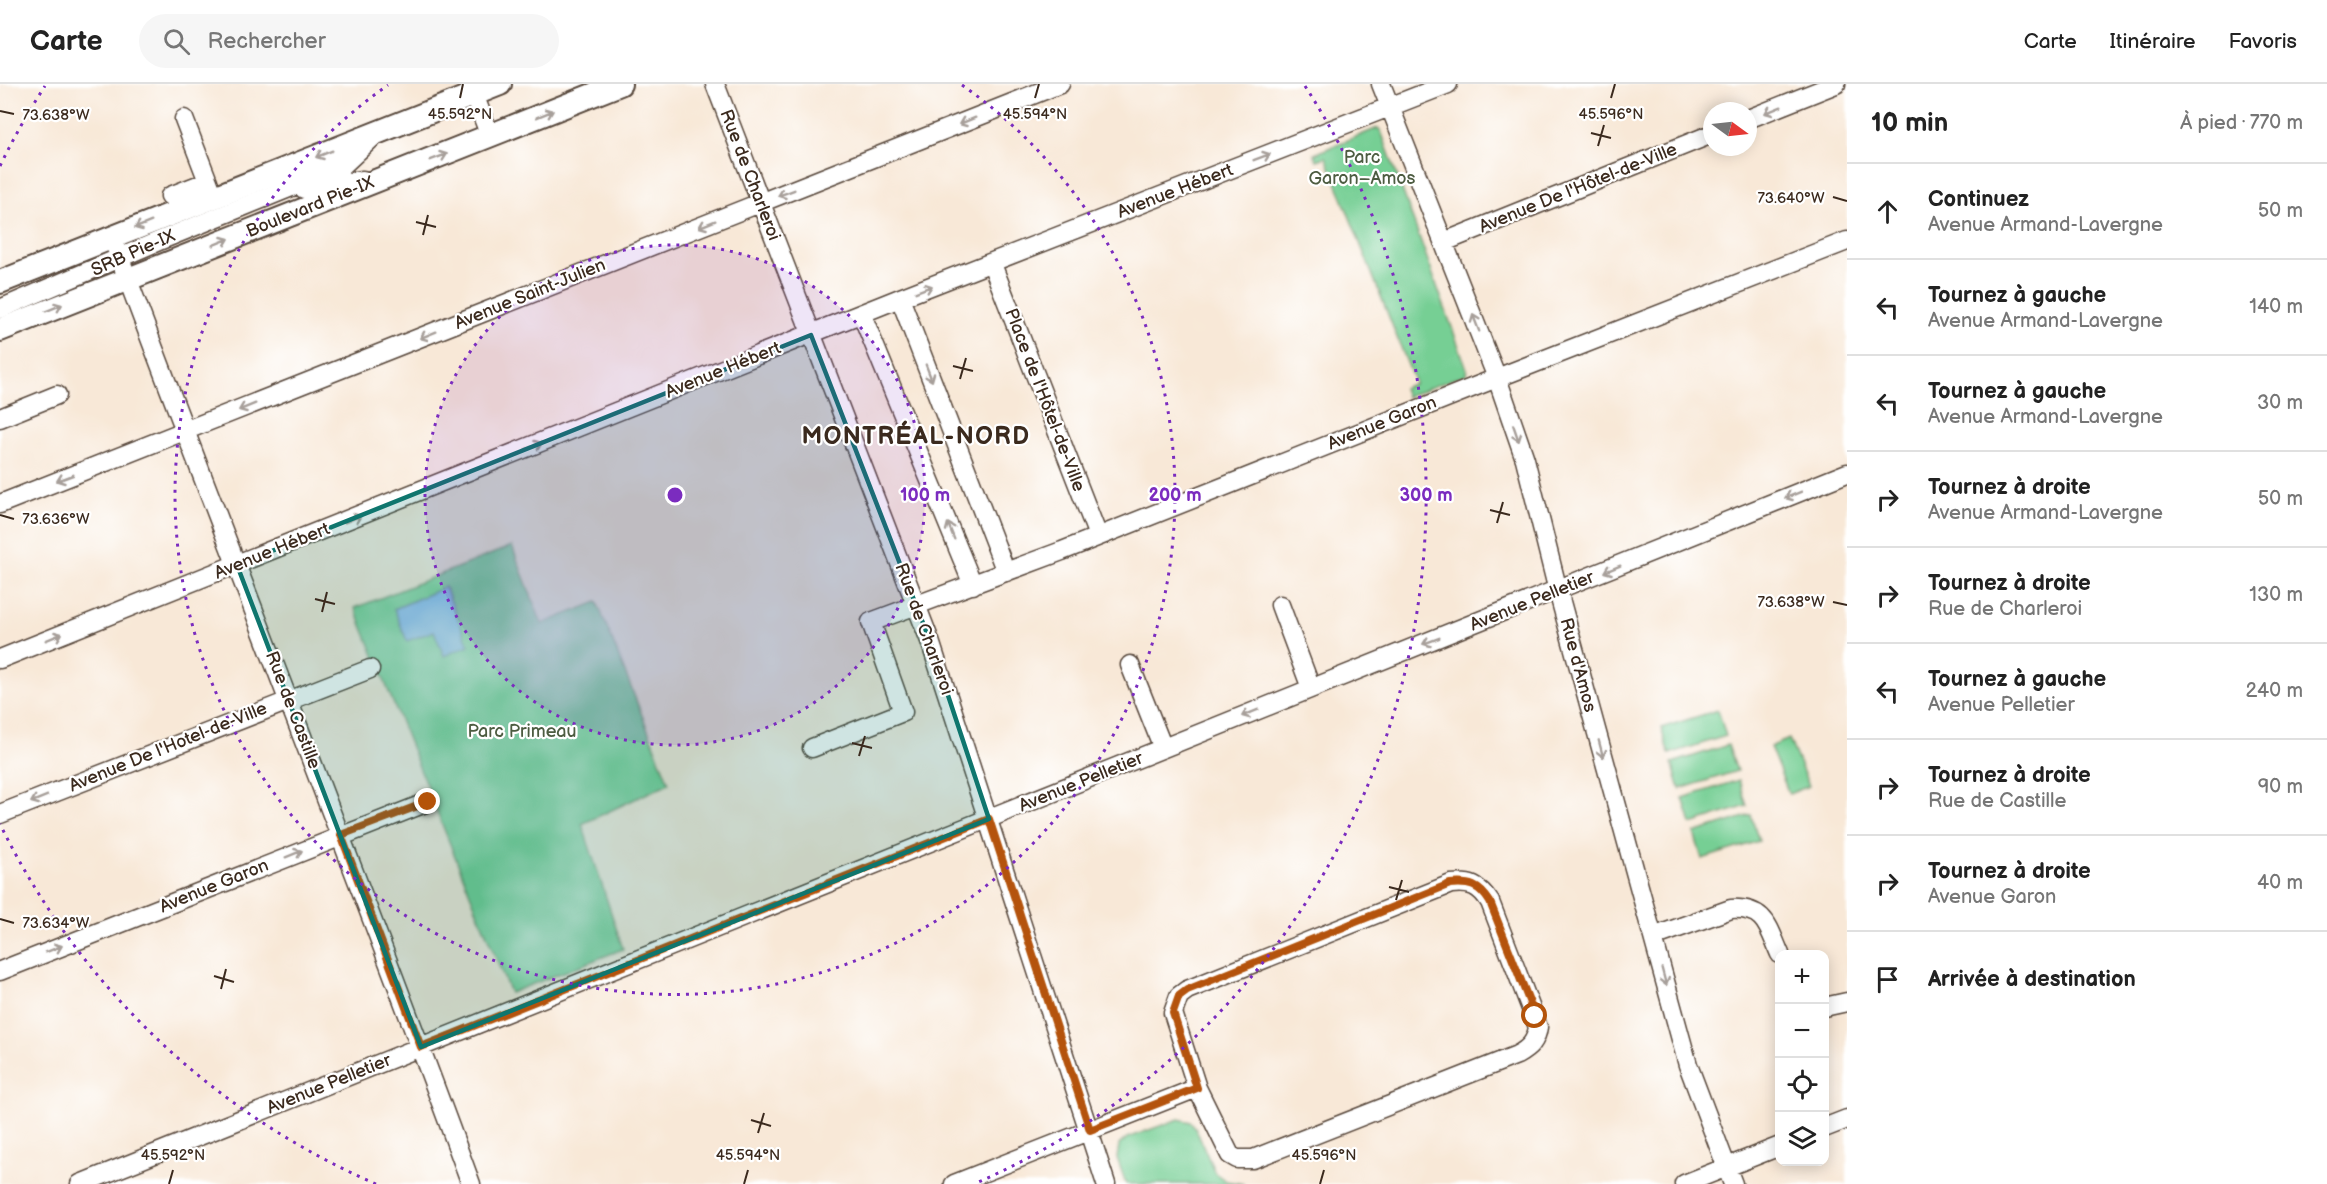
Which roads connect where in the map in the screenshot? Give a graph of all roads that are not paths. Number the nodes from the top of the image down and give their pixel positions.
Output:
1 (501, 84) edge
2 (620, 84) edge
3 (715, 84) edge
4 (1060, 84) edge
5 (1381, 84) edge
6 (1448, 84) edge
7 (1836, 84) edge
8 (472, 89) edge
9 (1390, 107) junction
10 (1757, 116) edge
11 (184, 119) dead end
12 (378, 132) junction
13 (490, 136) junction
14 (1703, 138) edge
15 (387, 177) junction
16 (211, 189) junction
17 (170, 196) dead end
18 (267, 197) junction
19 (761, 202) junction
20 (1847, 241) edge
21 (1444, 242) junction
22 (120, 258) junction
23 (992, 264) junction
24 (0, 282) edge
25 (900, 298) junction
26 (0, 309) edge
27 (862, 315) junction
28 (0, 330) edge
29 (811, 335) junction
30 (1497, 378) junction
31 (57, 395) dead end
32 (0, 418) edge
33 (184, 432) junction
34 (1847, 473) edge
35 (0, 504) edge
36 (1098, 536) junction
37 (237, 565) junction
38 (1006, 572) junction
39 (973, 585) junction
40 (1558, 591) junction
41 (917, 605) junction
42 (1280, 605) dead end
43 (0, 659) edge
44 (1131, 665) dead end
45 (370, 669) dead end
46 (1311, 688) junction
47 (288, 699) junction
48 (812, 748) dead end
49 (1163, 748) junction
50 (428, 802) dead end
51 (0, 814) edge
52 (989, 819) junction
53 (341, 835) junction
54 (1653, 937) junction
55 (1777, 950) edge
56 (0, 971) edge
57 (1847, 1002) edge
58 (1829, 1006) edge
59 (421, 1047) junction
60 (1197, 1088) junction
61 (1847, 1119) edge
62 (1829, 1126) edge
63 (1090, 1130) junction
64 (1775, 1148) edge
65 (1729, 1176) edge
66 (80, 1184) edge
67 (471, 1184) edge
68 (954, 1184) edge
69 (1106, 1184) edge
70 (1684, 1184) edge

1 - 8 main road, Boulevard Pie-IX
13 -> 2 main road, Boulevard Pie-IX
3 - 19 street, Rue de Charleroi
4 -> 19 street, Avenue Saint-Julien
5 - 9 street, Rue d'Amos
6 - 9 street, Avenue Hébert
7 -> 10 street
8 - 12 main road, Boulevard Pie-IX
8 - 13 street
9 - 21 street, Rue d'Amos
23 -> 9 street, Avenue Hébert
11 - 16 street
12 -> 16 main road, Boulevard Pie-IX
12 - 18 street, SRB Pie-IX
15 -> 13 main road, Boulevard Pie-IX
14 - 21 street, Avenue De l'Hôtel-de-Ville
15 - 18 street, SRB Pie-IX
22 -> 15 main road, Boulevard Pie-IX
16 - 17 street
16 -> 22 main road, Boulevard Pie-IX
18 - 22 street, SRB Pie-IX
19 - 29 street, Rue de Charleroi
19 -> 33 street, Avenue Saint-Julien
20 - 30 street, Avenue Garon
30 -> 21 street, Rue d'Amos
22 - 24 main road, Boulevard Pie-IX
22 - 26 street, SRB Pie-IX
28 -> 22 main road, Boulevard Pie-IX
22 - 33 street, Rue de Castille
25 -> 23 street, Avenue Hébert
23 - 36 street, Place de l'Hôtel-de-Ville
25 - 27 street, Avenue Hébert
25 -> 38 street
27 - 29 street, Avenue Hébert
39 -> 27 street
37 -> 29 street, Avenue Hébert
29 - 41 street, Rue de Charleroi
30 - 36 street, Avenue Garon
30 -> 40 street, Rue d'Amos
31 - 32 street
33 -> 35 street, Avenue Saint-Julien
33 - 37 street, Rue de Castille
34 -> 40 street, Avenue Pelletier
36 - 38 street, Avenue Garon
43 -> 37 street, Avenue Hébert
37 - 47 street, Rue de Castille
38 - 39 street, Avenue Garon
39 - 41 street, Avenue Garon
40 -> 46 street, Avenue Pelletier
40 -> 54 street, Rue d'Amos
41 - 48 street, Avenue Garon
41 - 52 street, Rue de Charleroi
42 - 46 street
44 - 49 street
45 - 47 street, Avenue De l'Hotel-de-Ville
46 -> 49 street, Avenue Pelletier
47 -> 51 street, Avenue De l'Hotel-de-Ville
47 - 53 street, Rue de Castille
49 - 52 street, Avenue Pelletier
50 - 53 street, Avenue Garon
52 - 59 street, Avenue Pelletier
52 - 63 street, Rue de Charleroi
56 -> 53 street, Avenue Garon
53 - 59 street, Rue de Castille
54 - 55 street
54 -> 65 street, Rue d'Amos
57 - 58 street
59 - 66 street, Avenue Pelletier
59 - 67 street, Rue de Castille
60 - 60 street
60 - 63 street
61 - 62 street
63 - 68 street
63 - 69 street, Rue de Charleroi
64 - 65 street
65 - 70 street

